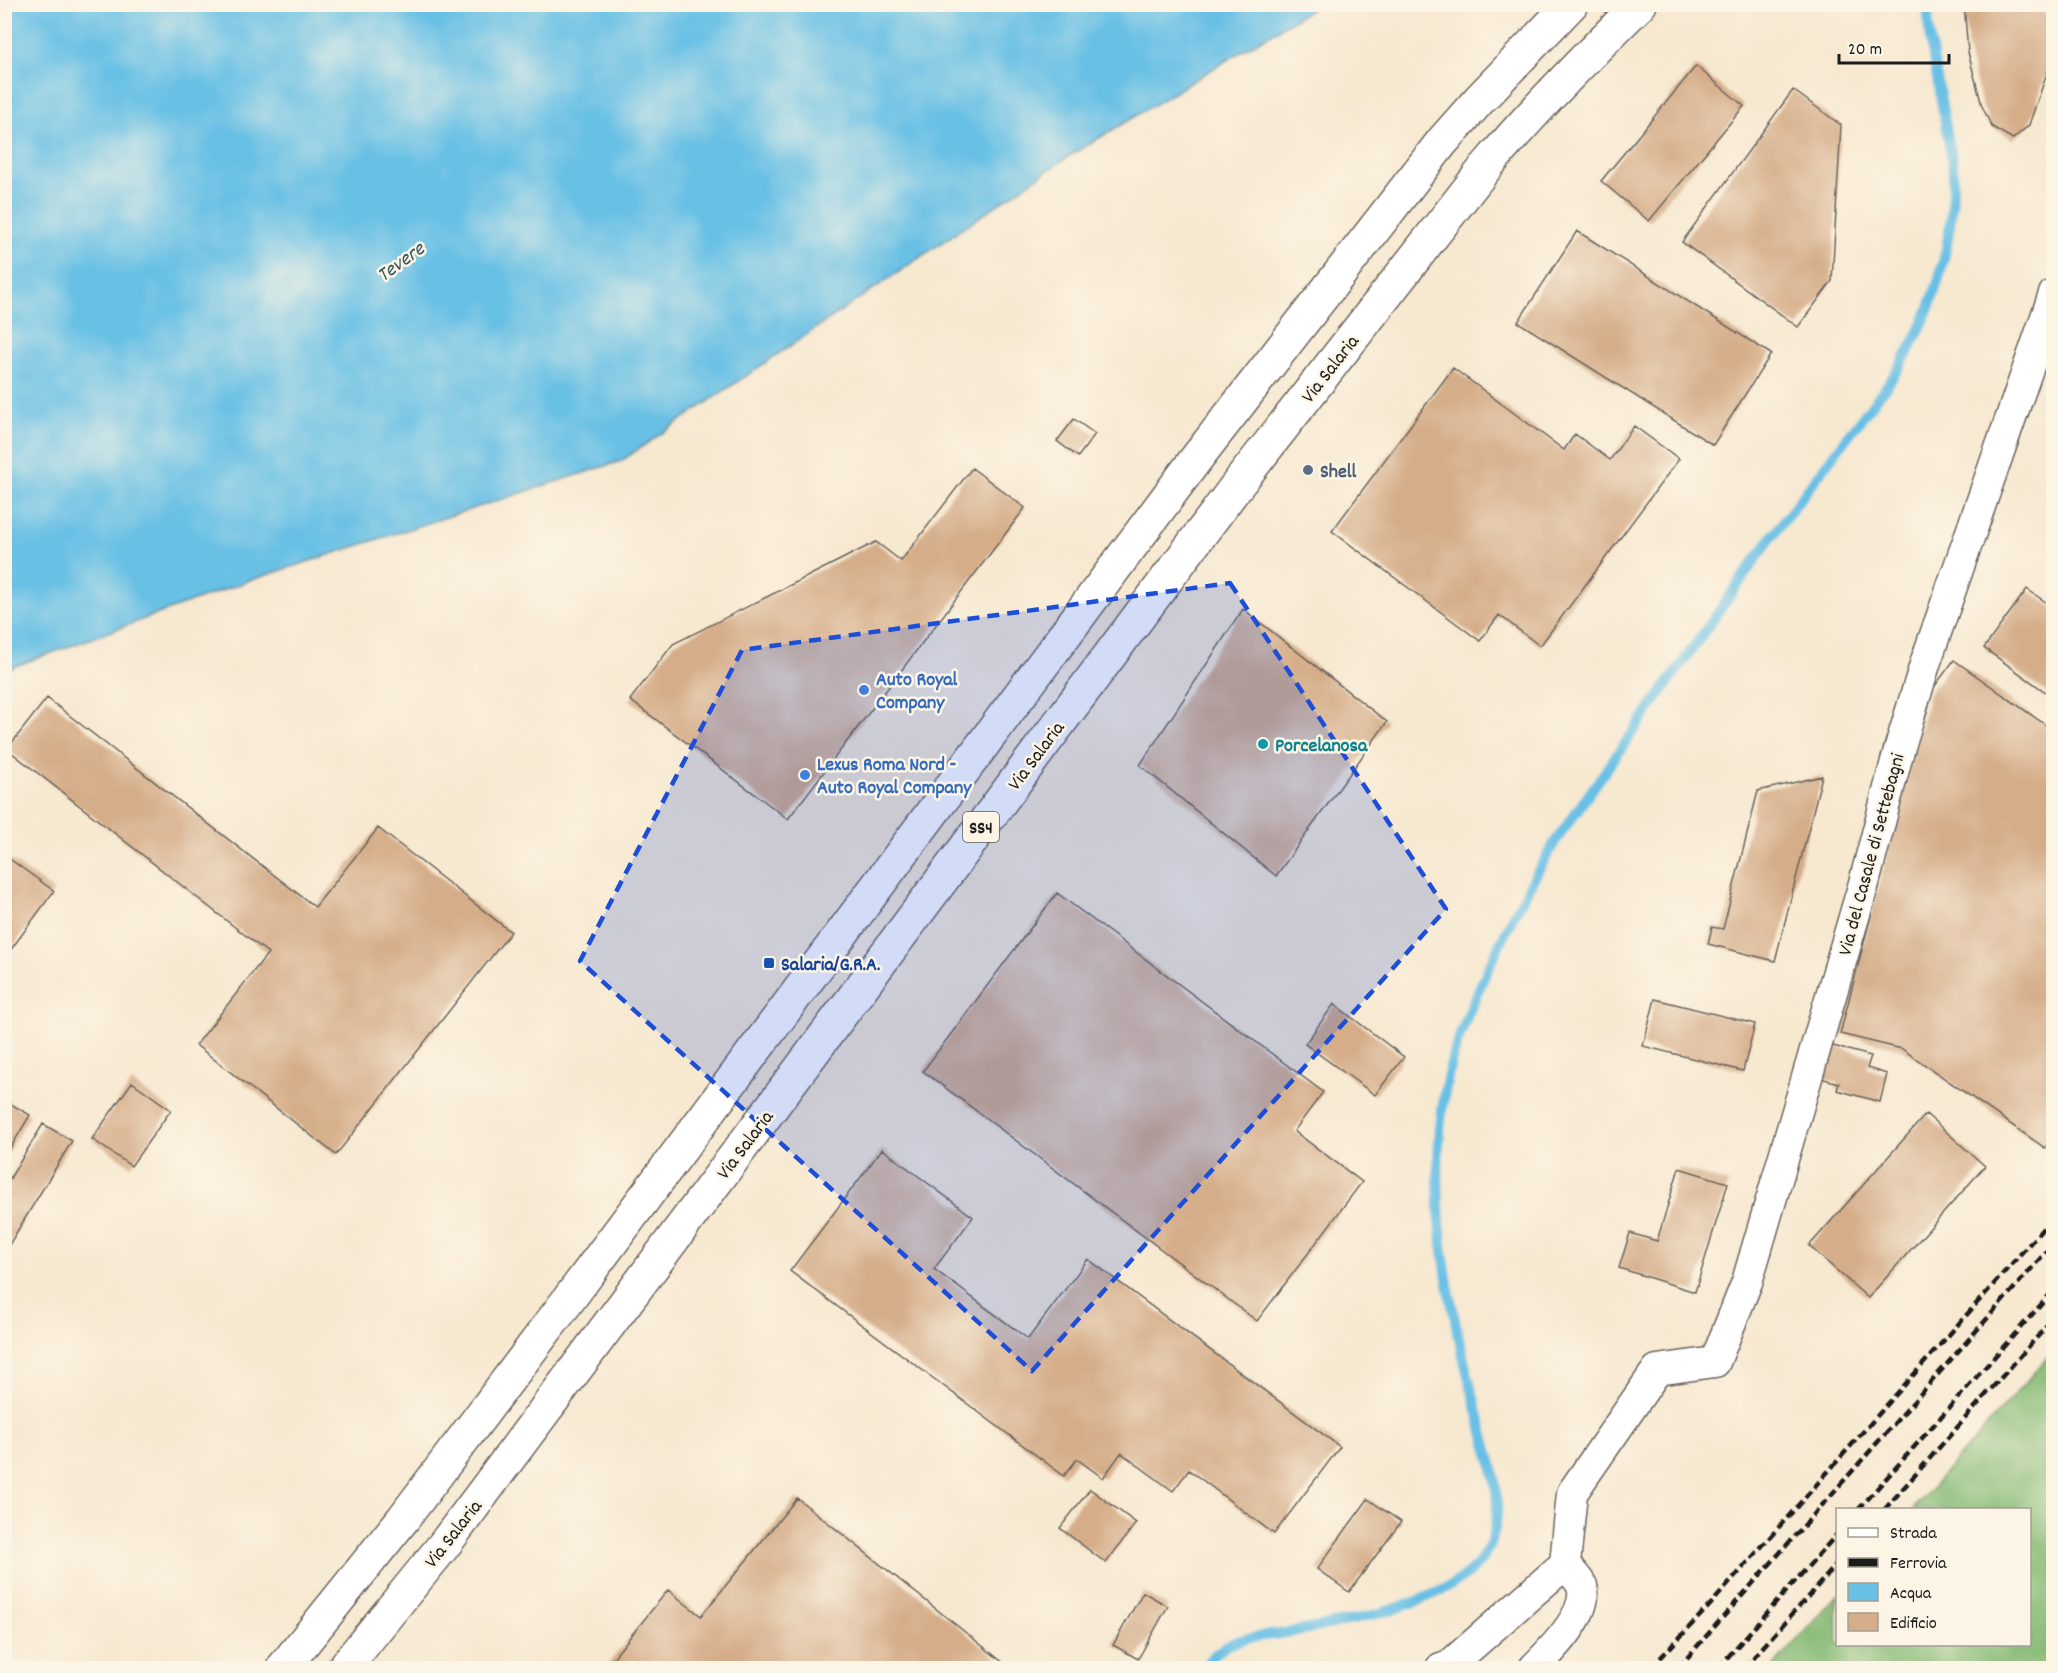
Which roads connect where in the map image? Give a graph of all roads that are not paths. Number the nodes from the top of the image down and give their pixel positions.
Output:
1 (1571, 4) edge
2 (1640, 4) edge
3 (2054, 294) edge
4 (1564, 1564) junction
5 (283, 1668) edge
6 (344, 1668) edge
7 (1441, 1668) edge
8 (1534, 1668) edge

1 - 5 main road, SS4
2 - 6 main road, Via Salaria / SS4
3 - 4 street, Via del Casale di Settebagni
4 - 7 street
4 - 8 street

